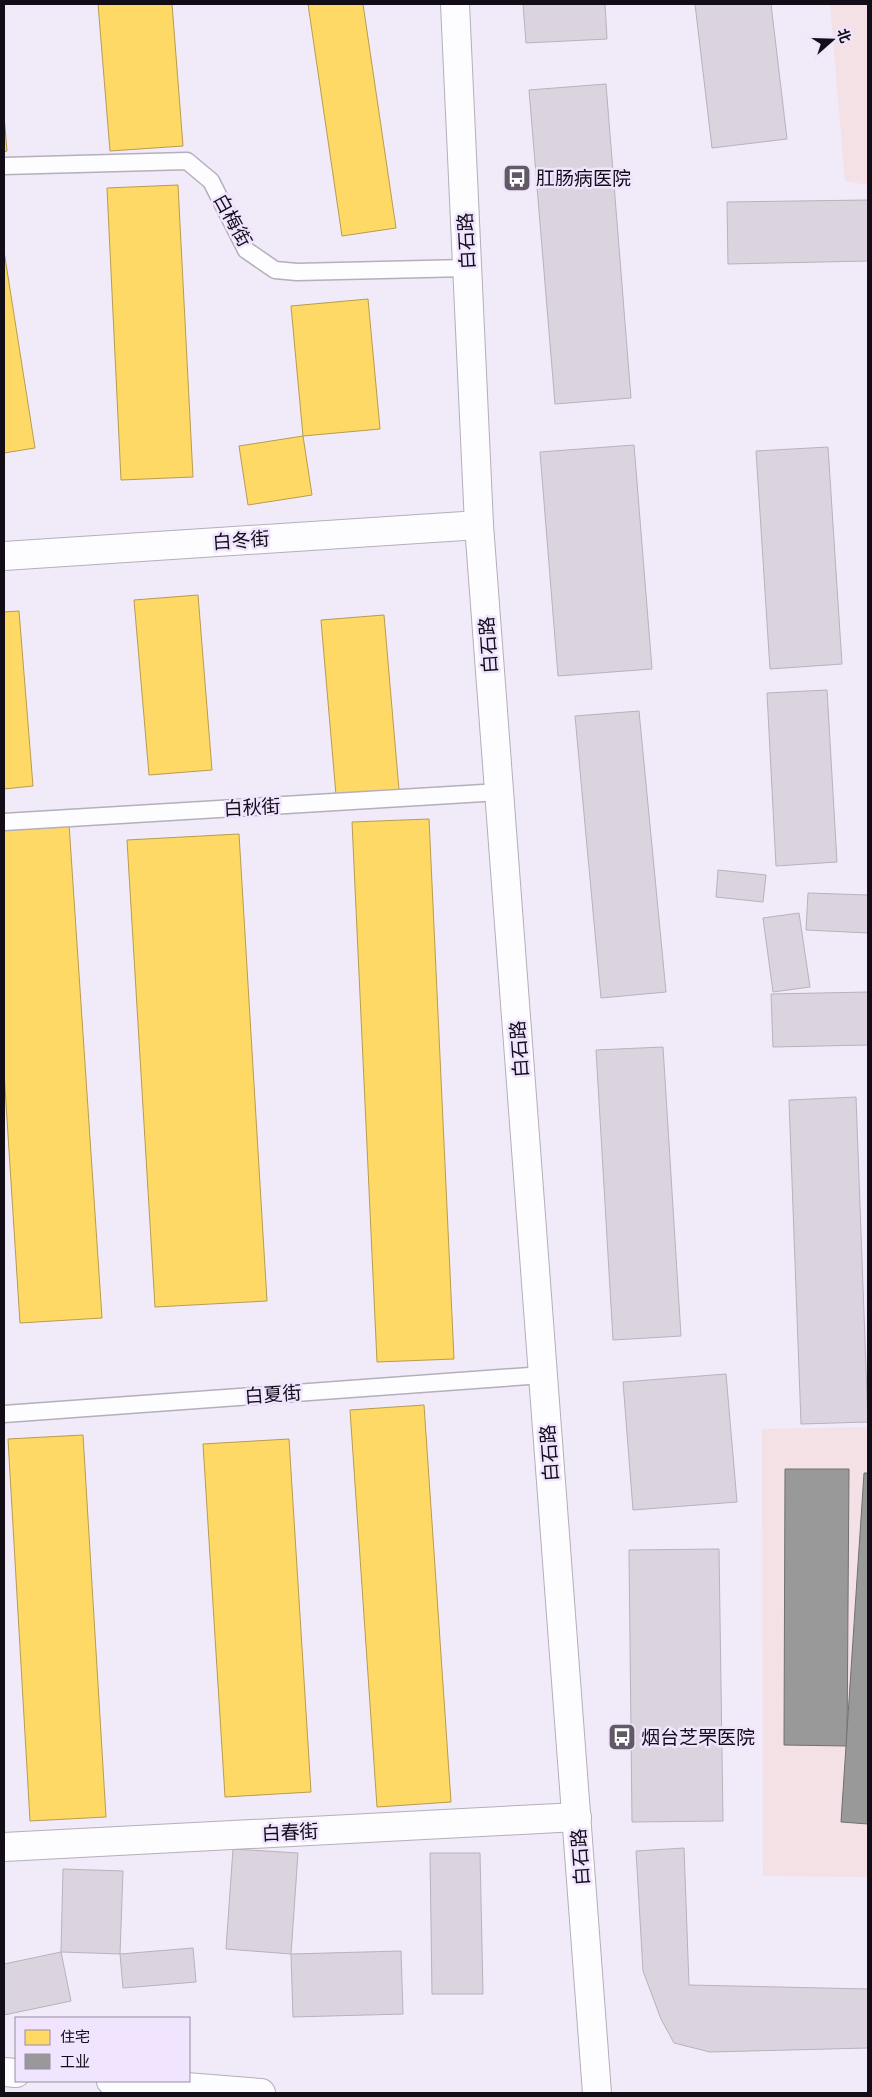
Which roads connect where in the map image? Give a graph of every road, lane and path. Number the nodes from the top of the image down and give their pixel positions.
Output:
1 (455, 4) edge
2 (4, 166) edge
3 (467, 268) junction
4 (479, 525) junction
5 (4, 556) edge
6 (500, 792) junction
7 (4, 822) edge
8 (543, 1375) junction
9 (4, 1414) edge
10 (577, 1817) junction
11 (4, 1847) edge
12 (124, 2082) edge
13 (261, 2093) edge
14 (597, 2093) edge

1 - 3 street, 白石路
2 - 3 lane, 白梅街
3 - 4 street, 白石路
4 - 5 street, 白冬街
4 - 6 street, 白石路
6 - 7 lane, 白秋街
6 - 8 street, 白石路
8 - 9 lane, 白夏街
8 - 10 street, 白石路
10 - 11 street, 白春街
10 - 14 street, 白石路
12 - 13 street

